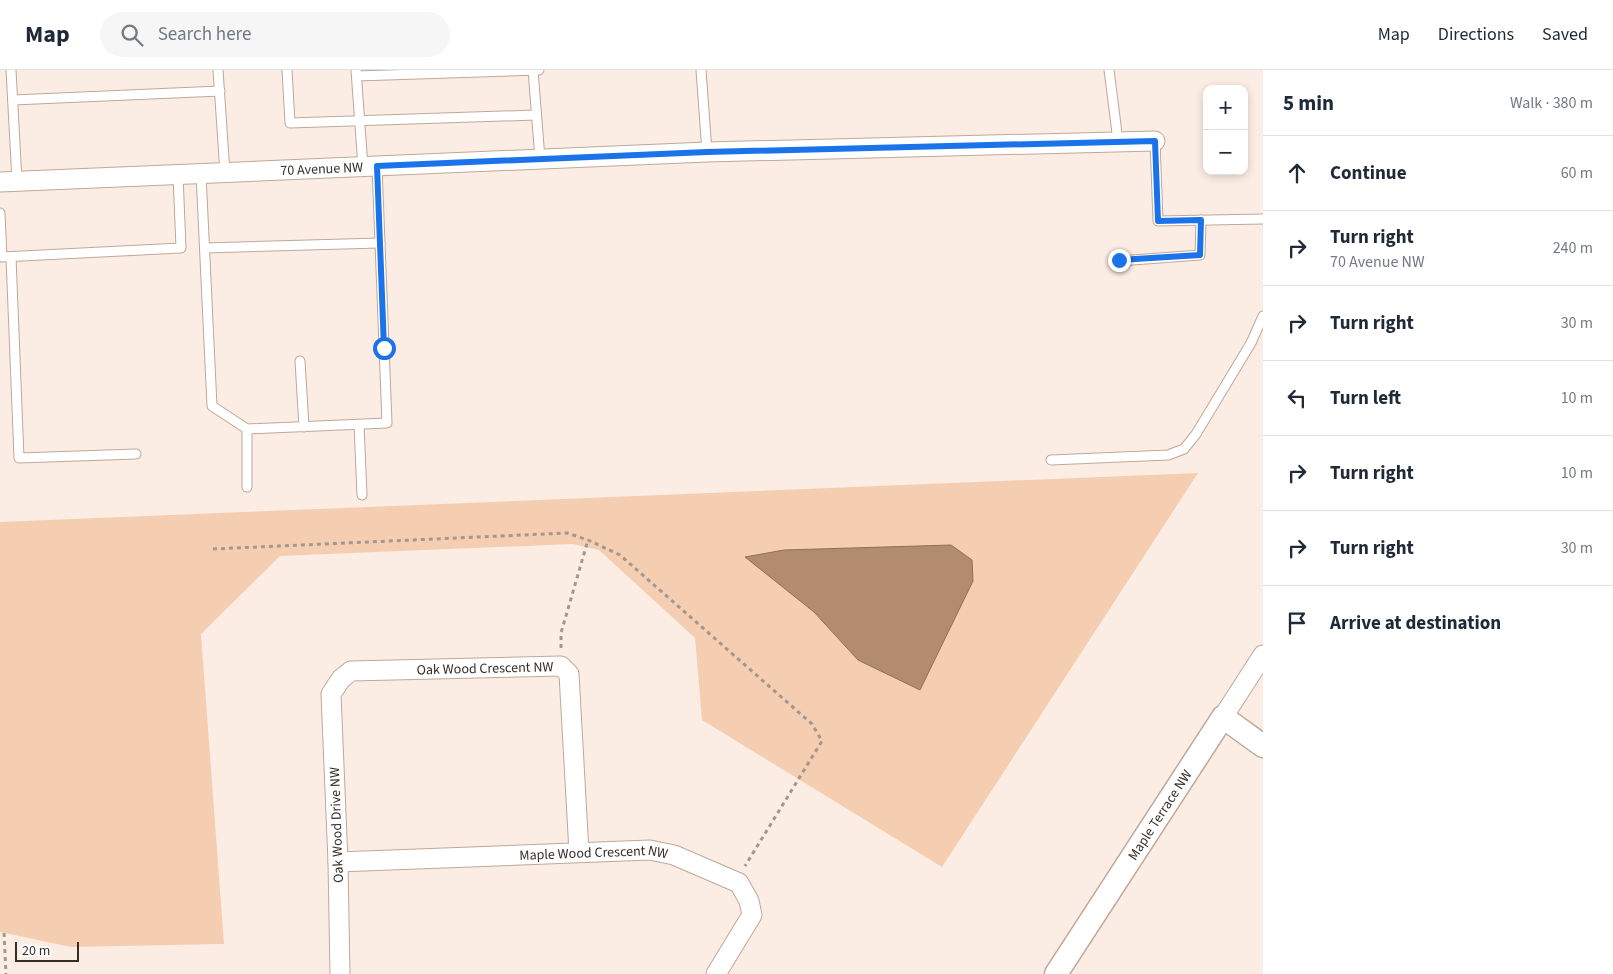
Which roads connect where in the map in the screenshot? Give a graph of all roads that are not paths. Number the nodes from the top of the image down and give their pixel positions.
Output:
1 (11, 70) edge
2 (218, 70) edge
3 (287, 70) edge
4 (533, 70) edge
5 (539, 70) edge
6 (701, 70) edge
7 (1109, 70) edge
8 (356, 73) edge
9 (220, 91) junction
10 (13, 100) junction
11 (536, 116) junction
12 (359, 121) junction
13 (1118, 141) junction
14 (1155, 141) joint
15 (707, 152) junction
16 (540, 159) junction
17 (370, 167) junction
18 (225, 173) junction
19 (201, 174) junction
20 (178, 175) junction
21 (9, 182) edge
22 (0, 213) edge
23 (1263, 219) edge
24 (1201, 220) junction
25 (380, 243) junction
26 (205, 248) junction
27 (12, 257) junction
28 (1119, 260) dead end
29 (1263, 316) edge
30 (300, 361) dead end
31 (360, 424) junction
32 (304, 427) junction
33 (247, 429) junction
34 (136, 454) dead end
35 (1050, 460) dead end
36 (246, 487) dead end
37 (362, 495) dead end
38 (1263, 655) edge
39 (341, 678) joint
40 (1223, 717) junction
41 (1263, 746) edge
42 (579, 852) junction
43 (338, 862) junction
44 (340, 974) edge
45 (716, 974) edge
46 (1056, 974) edge

1 - 10 lane
2 - 9 lane
3 - 12 lane
4 - 5 lane
4 - 8 lane
4 - 11 lane
6 - 15 lane
7 - 13 lane
8 - 12 lane
9 - 10 lane
9 - 18 lane
10 - 21 lane
11 - 12 lane
11 - 16 lane
12 - 17 lane
13 - 14 street, 70 Avenue NW
13 - 15 street, 70 Avenue NW
14 - 24 lane
15 - 16 street, 70 Avenue NW
16 - 17 street, 70 Avenue NW
17 - 18 street, 70 Avenue NW
17 - 25 lane
18 - 19 street, 70 Avenue NW
19 - 20 street, 70 Avenue NW
19 - 26 lane
20 - 21 street, 70 Avenue NW
20 - 27 lane
22 - 27 lane
23 - 24 lane
24 - 28 lane
25 - 26 lane
25 - 31 lane
26 - 33 lane
27 - 34 lane
29 - 35 lane
30 - 32 lane
31 - 32 lane
31 - 37 lane
32 - 33 lane
33 - 36 lane
38 - 40 street, Maple Terrace NW
39 - 42 street, Oak Wood Crescent NW
39 - 43 street, Oak Wood Drive NW
40 - 41 street
40 - 46 street, Maple Terrace NW
42 - 43 street, Maple Wood Crescent NW
42 - 45 street, Maple Wood Crescent NW
43 - 44 street, Oak Wood Drive NW

